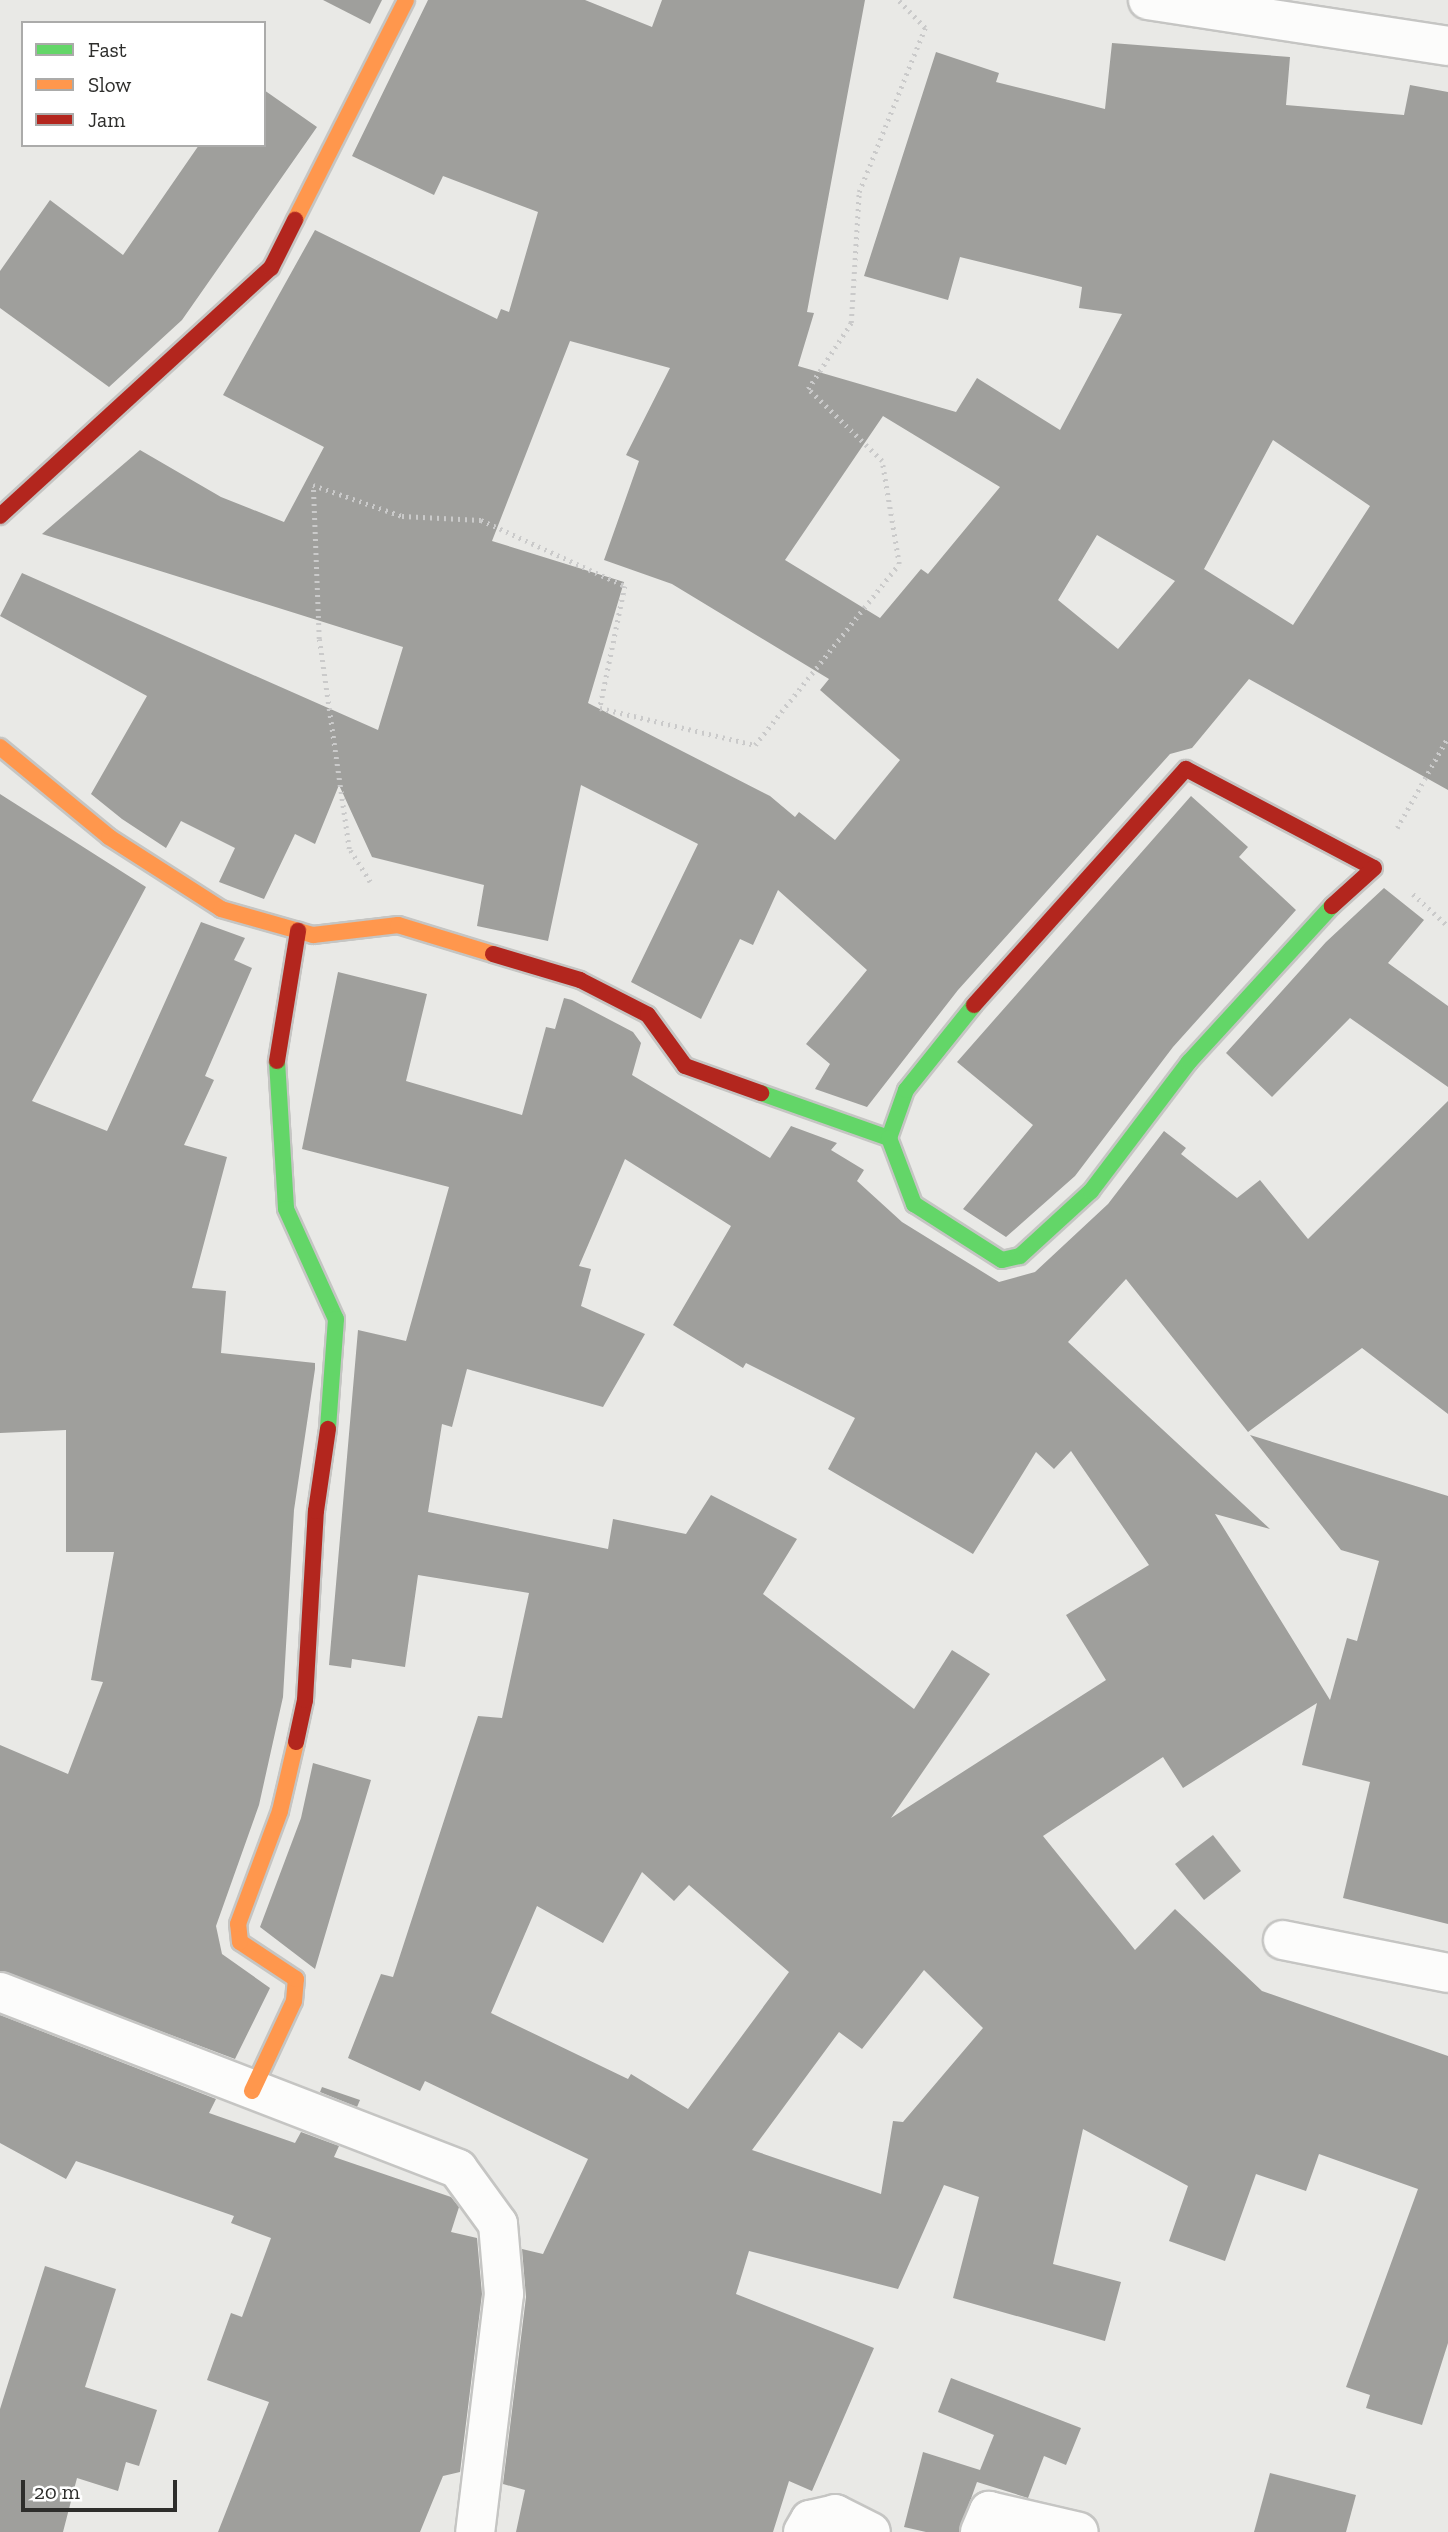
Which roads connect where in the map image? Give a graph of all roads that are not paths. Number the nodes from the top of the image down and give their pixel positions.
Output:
1 (405, 0) edge
2 (1148, 0) edge
3 (1448, 46) edge
4 (0, 516) edge
5 (0, 747) edge
6 (298, 931) junction
7 (889, 1138) junction
8 (1283, 1940) dead end
9 (1448, 1973) edge
10 (0, 1992) edge
11 (252, 2091) junction
12 (475, 2532) edge
13 (803, 2532) edge
14 (871, 2532) edge
15 (980, 2532) edge
16 (1079, 2532) edge

1 - 4 street
2 - 3 street
5 - 6 street
6 - 7 street
6 - 11 street
7 - 7 street
8 - 9 street
10 - 11 street
11 - 12 street
13 - 14 street
15 - 16 street

